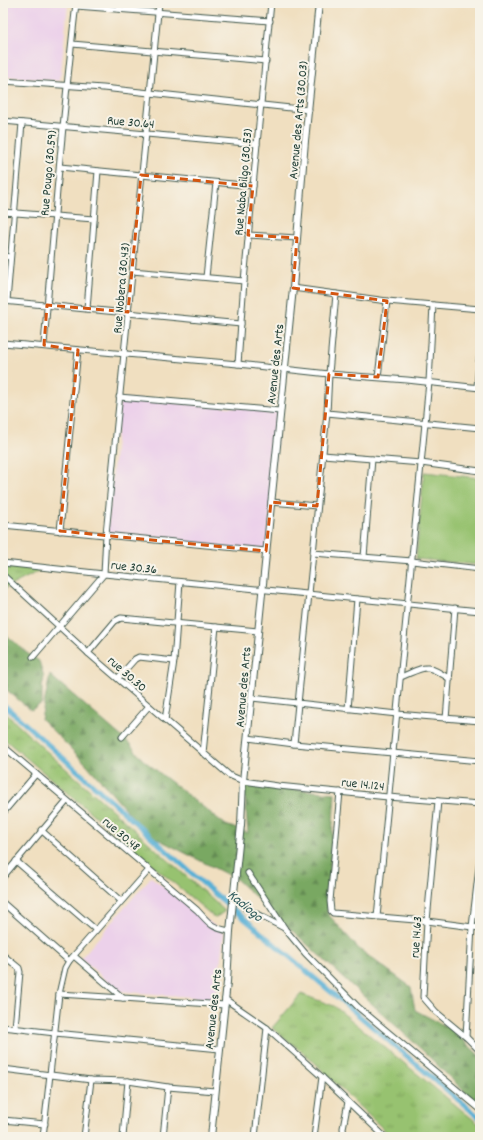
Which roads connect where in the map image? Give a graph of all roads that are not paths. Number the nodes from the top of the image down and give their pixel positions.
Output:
1 (159, 3) edge
2 (272, 3) edge
3 (319, 3) edge
4 (76, 4) edge
5 (158, 12) junction
6 (270, 21) junction
7 (72, 44) junction
8 (155, 51) junction
9 (266, 61) junction
10 (3, 81) edge
11 (67, 85) junction
12 (151, 92) junction
13 (260, 104) junction
14 (309, 110) junction
15 (3, 121) edge
16 (22, 123) junction
17 (62, 126) junction
18 (146, 133) junction
19 (256, 144) junction
20 (60, 168) junction
21 (98, 171) junction
22 (141, 174) junction
23 (216, 183) junction
24 (253, 186) junction
25 (3, 212) edge
26 (14, 212) junction
27 (55, 215) junction
28 (94, 219) junction
29 (248, 235) junction
30 (297, 238) junction
31 (3, 256) edge
32 (10, 257) junction
33 (132, 271) junction
34 (206, 277) junction
35 (244, 281) junction
36 (293, 288) junction
37 (336, 294) junction
38 (5, 301) edge
39 (387, 301) junction
40 (47, 305) junction
41 (433, 305) junction
42 (87, 309) junction
43 (480, 309) edge
44 (128, 312) junction
45 (241, 324) junction
46 (3, 342) edge
47 (44, 346) junction
48 (78, 350) junction
49 (480, 350) edge
50 (124, 353) junction
51 (238, 364) junction
52 (284, 369) junction
53 (329, 374) junction
54 (378, 377) junction
55 (430, 382) junction
56 (478, 387) edge
57 (119, 397) junction
58 (280, 411) junction
59 (327, 413) junction
60 (425, 423) junction
61 (480, 428) edge
62 (323, 455) junction
63 (372, 459) junction
64 (421, 463) junction
65 (480, 471) edge
66 (271, 502) junction
67 (317, 506) junction
68 (3, 525) edge
69 (60, 531) junction
70 (106, 534) junction
71 (266, 551) junction
72 (313, 553) junction
73 (364, 557) junction
74 (412, 560) junction
75 (3, 563) edge
76 (480, 569) edge
77 (104, 574) junction
78 (3, 575) edge
79 (180, 582) junction
80 (263, 589) junction
81 (308, 594) junction
82 (357, 600) junction
83 (407, 603) junction
84 (455, 608) junction
85 (480, 611) edge
86 (176, 623) junction
87 (59, 626) junction
88 (216, 627) junction
89 (258, 631) junction
90 (88, 653) junction
91 (33, 657) dead end
92 (174, 661) junction
93 (401, 677) junction
94 (118, 678) junction
95 (450, 679) junction
96 (252, 698) junction
97 (298, 703) junction
98 (149, 706) junction
99 (348, 709) junction
100 (397, 714) junction
101 (446, 719) junction
102 (165, 720) junction
103 (480, 721) edge
104 (122, 737) dead end
105 (248, 738) junction
106 (294, 744) junction
107 (4, 750) edge
108 (203, 753) junction
109 (394, 754) junction
110 (480, 761) edge
111 (36, 774) junction
112 (243, 781) junction
113 (340, 792) junction
114 (388, 797) junction
115 (67, 801) junction
116 (438, 801) junction
117 (480, 804) edge
118 (3, 814) edge
119 (42, 830) junction
120 (480, 858) edge
121 (16, 861) junction
122 (149, 870) junction
123 (248, 873) dead end
124 (3, 877) edge
125 (121, 901) junction
126 (3, 903) edge
127 (245, 908) dead end
128 (377, 917) junction
129 (427, 921) junction
130 (472, 927) junction
131 (480, 928) edge
132 (285, 929) junction
133 (96, 930) junction
134 (230, 930) junction
135 (3, 955) edge
136 (74, 956) junction
137 (69, 961) junction
138 (58, 994) junction
139 (123, 998) junction
140 (225, 1002) junction
141 (3, 1027) edge
142 (15, 1028) junction
143 (267, 1028) junction
144 (55, 1033) junction
145 (466, 1037) junction
146 (220, 1049) junction
147 (480, 1051) edge
148 (3, 1069) edge
149 (51, 1075) junction
150 (322, 1077) junction
151 (91, 1080) junction
152 (128, 1081) junction
153 (168, 1087) junction
154 (215, 1091) junction
155 (348, 1102) junction
156 (480, 1109) edge
157 (3, 1120) edge
158 (45, 1124) junction
159 (43, 1137) edge
160 (84, 1137) edge
161 (123, 1137) edge
162 (163, 1137) edge
163 (211, 1137) edge
164 (255, 1137) edge
165 (314, 1137) edge
166 (344, 1137) edge
167 (385, 1137) edge

1 - 5 street, Rue Nobera (30.43)
2 - 6 street, Rue Naba Bilgo (30.53)
3 - 14 street, Avenue des Arts (30.03)
4 - 5 street
4 - 7 street, Rue Pougo (30.59)
5 - 6 street
5 - 8 street, Rue Nobera (30.43)
6 - 9 street, Rue Naba Bilgo (30.53)
7 - 8 street
7 - 11 street, Rue Pougo (30.59)
8 - 9 street
8 - 12 street, Rue Nobera (30.43)
9 - 13 street, Rue Naba Bilgo (30.53)
10 - 11 street
11 - 12 street
11 - 17 street, Rue Pougo (30.59)
12 - 13 street
12 - 18 street, Rue Nobera (30.43)
13 - 14 street
13 - 19 street, Rue Naba Bilgo (30.53)
14 - 30 street, Avenue des Arts (30.03)
15 - 16 street, Rue 30.64
16 - 17 street, Rue 30.64
16 - 26 street
17 - 18 street, Rue 30.64
17 - 20 street, Rue Pougo (30.59)
18 - 19 street, Rue 30.64
18 - 22 street, Rue Nobera (30.43)
19 - 24 street, Rue Naba Bilgo (30.53)
20 - 21 street
20 - 27 street, Rue Pougo (30.59)
21 - 22 street
21 - 28 street
22 - 23 street
22 - 33 street, Rue Nobera (30.43)
23 - 24 street
23 - 34 street
24 - 29 street, Rue Naba Bilgo (30.53)
25 - 26 street
26 - 27 street
26 - 32 street
27 - 28 street
27 - 40 street, Rue Pougo (30.59)
28 - 42 street
29 - 30 street
29 - 35 street, Rue Naba Bilgo (30.53)
30 - 36 street, Avenue des Arts
31 - 32 street
32 - 38 street
33 - 34 street
33 - 44 street, Rue Nobera (30.43)
34 - 35 street
35 - 45 street, Rue Naba Bilgo (30.53)
36 - 37 street
36 - 52 street, Avenue des Arts
37 - 39 street
37 - 53 street
38 - 40 street
39 - 41 street
39 - 54 street
40 - 42 street
40 - 47 street, Rue Pougo (30.59)
41 - 43 street
41 - 55 street
42 - 44 street
44 - 45 street
44 - 50 street, Rue Nobera (30.43)
45 - 51 street, Rue Naba Bilgo (30.53)
46 - 47 street
47 - 48 street
48 - 50 street
48 - 69 street
49 - 56 street
50 - 51 street
50 - 57 street, Rue Nobera (30.43)
51 - 52 street
52 - 53 street
52 - 58 street, Avenue des Arts
53 - 54 street
53 - 59 street
54 - 55 street
55 - 56 street
55 - 60 street
57 - 58 street
57 - 70 street, Rue Nobera (30.43)
58 - 66 street, Avenue des Arts
59 - 60 street
59 - 62 street
60 - 61 street
60 - 64 street
62 - 63 street
62 - 67 street
63 - 64 street
63 - 73 street
64 - 65 street
64 - 74 street
66 - 67 street
66 - 71 street, Avenue des Arts
67 - 72 street
68 - 69 street
69 - 70 street
70 - 71 street
70 - 77 street, Rue Nobera (30.43)
71 - 80 street, Avenue des Arts
72 - 73 street
72 - 81 street
73 - 74 street
74 - 76 street
74 - 83 street
75 - 77 street, rue 30.36
77 - 79 street, rue 30.36
77 - 87 street
78 - 87 street, rue 30.30
79 - 80 street, rue 30.36
79 - 86 street
80 - 81 street, rue 30.36
80 - 89 street, Avenue des Arts
81 - 82 street, rue 30.36
81 - 97 street
82 - 83 street, rue 30.36
82 - 99 street
83 - 84 street, rue 30.36
83 - 93 street
84 - 85 street, rue 30.36
84 - 95 street
86 - 88 street
86 - 90 street
86 - 92 street
87 - 90 street, rue 30.30
87 - 91 street
88 - 89 street
88 - 108 street
89 - 96 street, Avenue des Arts
90 - 94 street, rue 30.30
92 - 94 street
92 - 102 street
93 - 95 street
93 - 100 street
94 - 98 street, rue 30.30
95 - 101 street
96 - 97 street
96 - 105 street, Avenue des Arts
97 - 99 street
97 - 106 street
98 - 102 street, rue 30.30
98 - 104 street
99 - 100 street
100 - 101 street
100 - 109 street
101 - 103 street
102 - 108 street, rue 30.30
105 - 106 street
105 - 112 street, Avenue des Arts
106 - 109 street
107 - 111 street, rue 30.48
108 - 112 street, rue 30.30
109 - 110 street
109 - 114 street
111 - 115 street, rue 30.48
111 - 118 street
112 - 113 street, rue 14.124
112 - 134 street, Avenue des Arts
113 - 114 street, rue 14.124
113 - 128 street
114 - 116 street, rue 14.124
114 - 128 street
115 - 119 street
115 - 122 street, rue 30.48
116 - 117 street, rue 14.124
116 - 129 street, rue 14.63
119 - 121 street
119 - 125 street
120 - 130 street
121 - 124 street
121 - 133 street
122 - 125 street
122 - 134 street, rue 30.48
123 - 132 street
125 - 133 street
126 - 137 street
127 - 132 street
128 - 129 street
129 - 130 street
129 - 145 street, rue 14.63
130 - 131 street
130 - 145 street
132 - 156 street
133 - 136 street
134 - 140 street, Avenue des Arts
135 - 142 street
136 - 137 street
136 - 139 street
137 - 138 street
138 - 139 street
138 - 144 street
139 - 140 street
140 - 143 street
140 - 146 street, Avenue des Arts
141 - 142 street
142 - 144 street
143 - 150 street
143 - 164 street
144 - 146 street
144 - 149 street
145 - 147 street, rue 14.63
146 - 154 street, Avenue des Arts
148 - 149 street
149 - 151 street
149 - 158 street
150 - 155 street
150 - 165 street
151 - 152 street
151 - 160 street
152 - 153 street
152 - 161 street
153 - 154 street
153 - 162 street
154 - 163 street, Avenue des Arts
155 - 166 street
155 - 167 street
157 - 158 street
158 - 159 street

